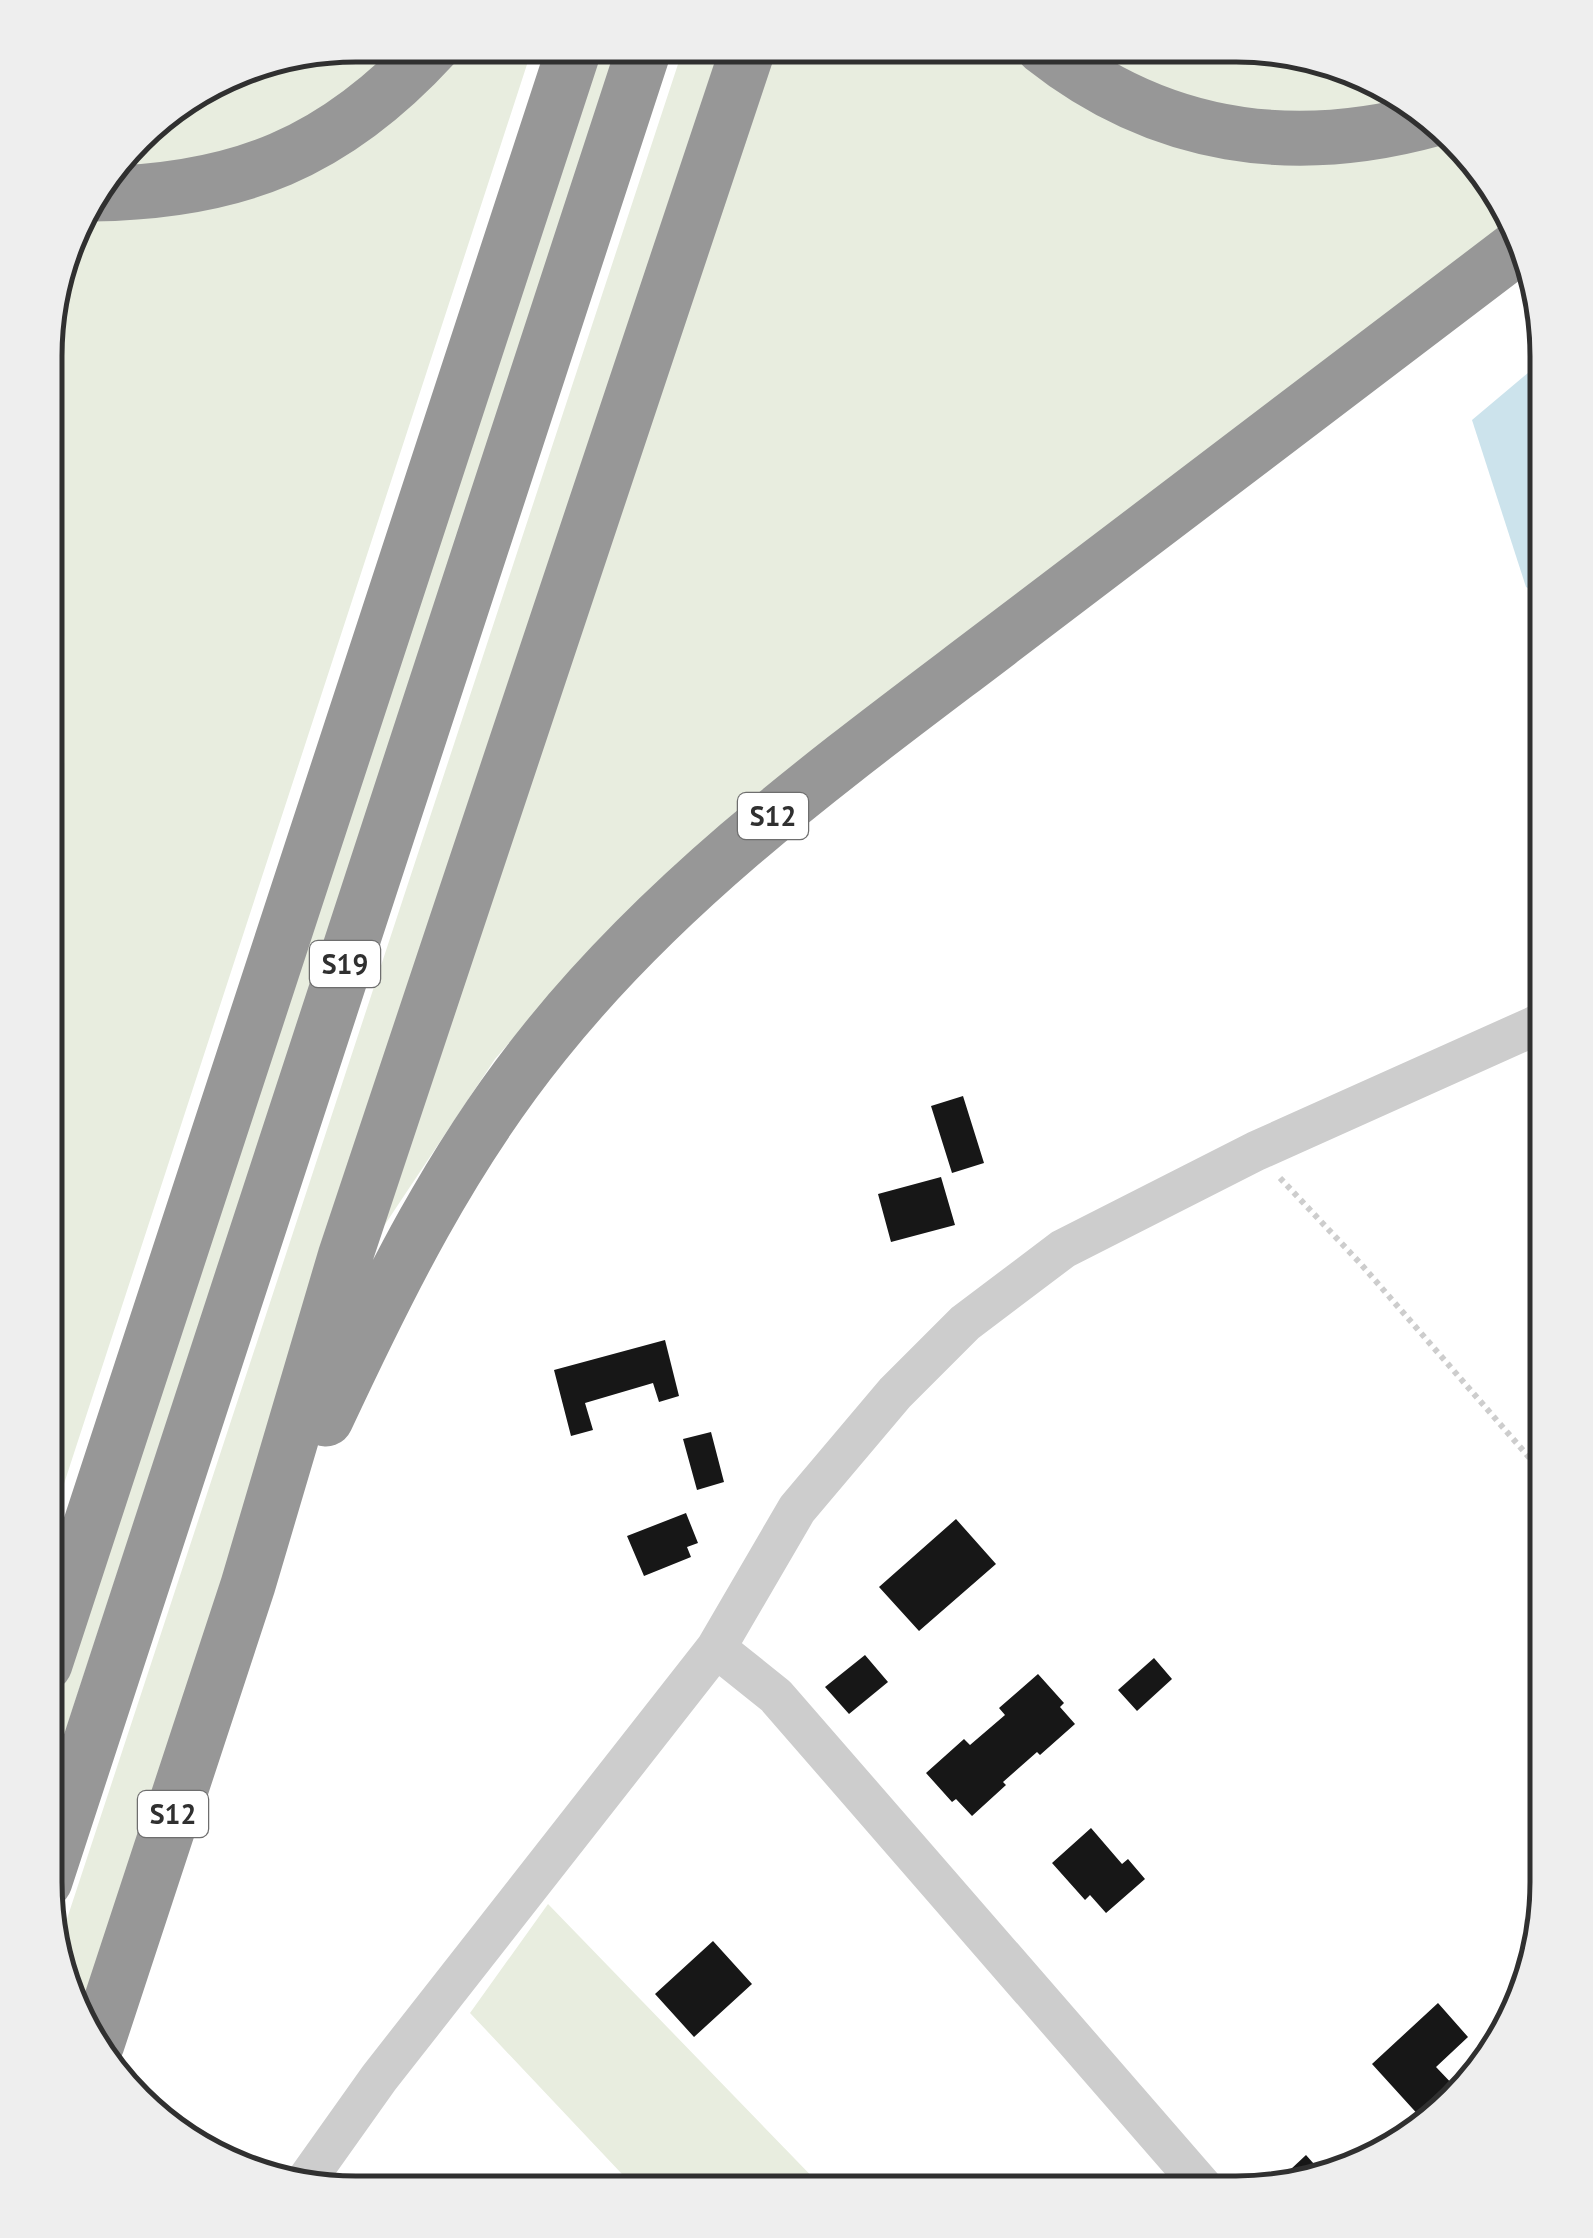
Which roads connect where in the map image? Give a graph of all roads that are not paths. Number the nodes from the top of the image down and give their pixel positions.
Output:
1 (419, 62) edge
2 (570, 62) edge
3 (640, 62) edge
4 (743, 62) edge
5 (1063, 62) edge
6 (1417, 124) edge
7 (113, 193) edge
8 (1511, 252) edge
9 (1530, 1028) edge
10 (248, 1585) junction
11 (62, 1615) edge
12 (716, 1648) junction
13 (62, 1829) edge
14 (102, 2029) edge
15 (312, 2172) edge
16 (1193, 2176) edge

1 - 7 highway
2 - 11 highway, S19
3 - 13 highway, S19
4 - 10 highway
5 - 6 highway
8 - 10 highway, S12
9 - 12 street
10 - 14 highway, S12
12 - 15 street
12 - 16 street

